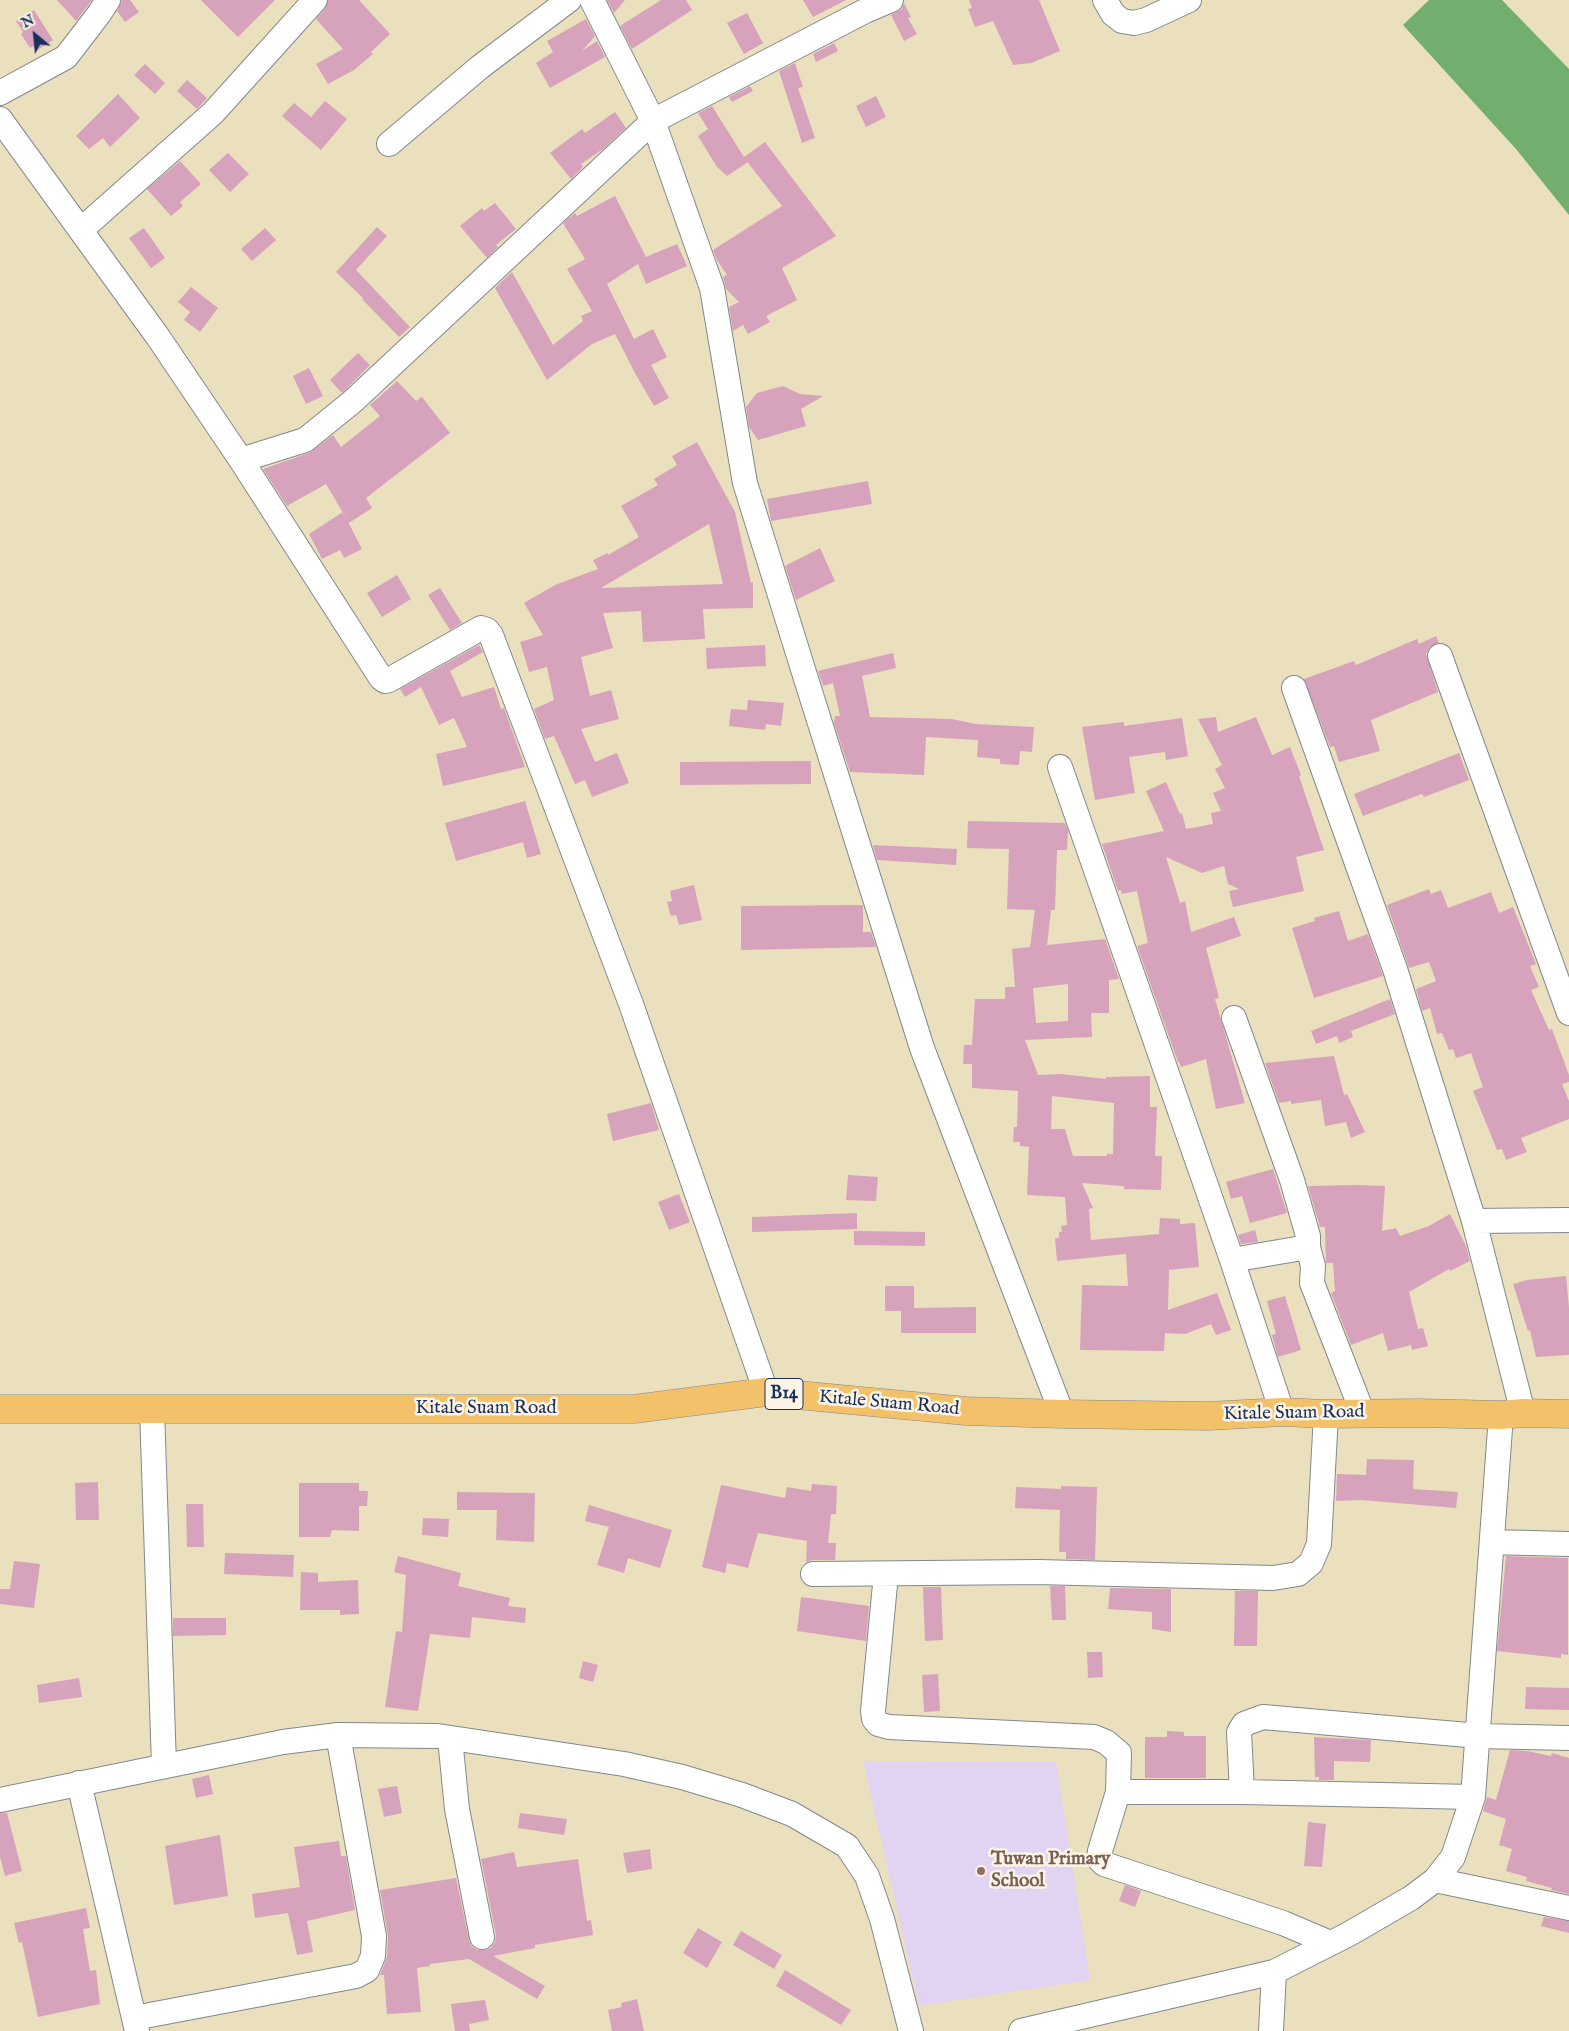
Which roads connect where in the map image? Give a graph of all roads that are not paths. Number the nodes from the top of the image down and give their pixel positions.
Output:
1 (108, 0) edge
2 (315, 0) edge
3 (569, 0) edge
4 (592, 0) edge
5 (891, 0) edge
6 (1105, 0) edge
7 (1189, 0) edge
8 (0, 92) edge
9 (0, 119) edge
10 (653, 121) junction
11 (389, 144) dead end
12 (82, 229) junction
13 (241, 460) junction
14 (1440, 656) dead end
15 (1294, 688) dead end
16 (1060, 767) dead end
17 (1569, 1013) edge
18 (1234, 1018) dead end
19 (1569, 1220) edge
20 (1474, 1221) junction
21 (1308, 1246) junction
22 (1232, 1260) junction
23 (766, 1392) junction
24 (0, 1409) edge
25 (152, 1409) junction
26 (1282, 1412) junction
27 (1062, 1414) junction
28 (1326, 1414) junction
29 (1363, 1414) junction
30 (1512, 1414) junction
31 (1569, 1414) edge
32 (1492, 1542) junction
33 (1569, 1544) edge
34 (813, 1574) dead end
35 (886, 1574) junction
36 (338, 1735) junction
37 (1479, 1736) junction
38 (450, 1738) junction
39 (1569, 1738) edge
40 (164, 1766) junction
41 (79, 1783) junction
42 (1118, 1792) junction
43 (1242, 1792) junction
44 (1473, 1797) junction
45 (0, 1800) edge
46 (1435, 1880) junction
47 (1569, 1908) edge
48 (482, 1936) dead end
49 (1330, 1943) junction
50 (1274, 1972) junction
51 (135, 2024) edge
52 (910, 2031) edge
53 (1021, 2031) edge
54 (1271, 2031) edge

1 - 8 street
2 - 12 street
3 - 11 street
4 - 10 street
5 - 10 street
6 - 7 street
9 - 12 street
10 - 13 street
10 - 27 street
12 - 13 street
13 - 23 street
14 - 17 street
15 - 20 street
16 - 22 street
18 - 21 street
19 - 20 street
20 - 30 street
21 - 22 street
21 - 29 street
22 - 26 street
23 - 25 highway, Kitale Suam Road / B14
23 - 27 highway, Kitale Suam Road / B14
24 - 25 highway, Kitale Suam Road / B14
25 - 40 street
26 - 27 highway, Kitale Suam Road / B14
26 - 28 highway, Kitale Suam Road / B14
28 - 29 highway, Kitale Suam Road / B14
28 - 35 street
29 - 30 highway, Kitale Suam Road / B14
30 - 31 highway, Kitale Suam Road / B14
30 - 32 street
32 - 33 street
32 - 37 street
34 - 35 street
35 - 42 street
36 - 38 street
36 - 40 street
36 - 51 street
37 - 39 street
37 - 43 street
37 - 44 street
38 - 48 street
38 - 52 street
40 - 41 street
41 - 45 street
41 - 51 street
42 - 43 street
42 - 49 street
43 - 44 street
44 - 46 street
46 - 47 street
46 - 49 street
49 - 50 street
50 - 53 street
50 - 54 street

